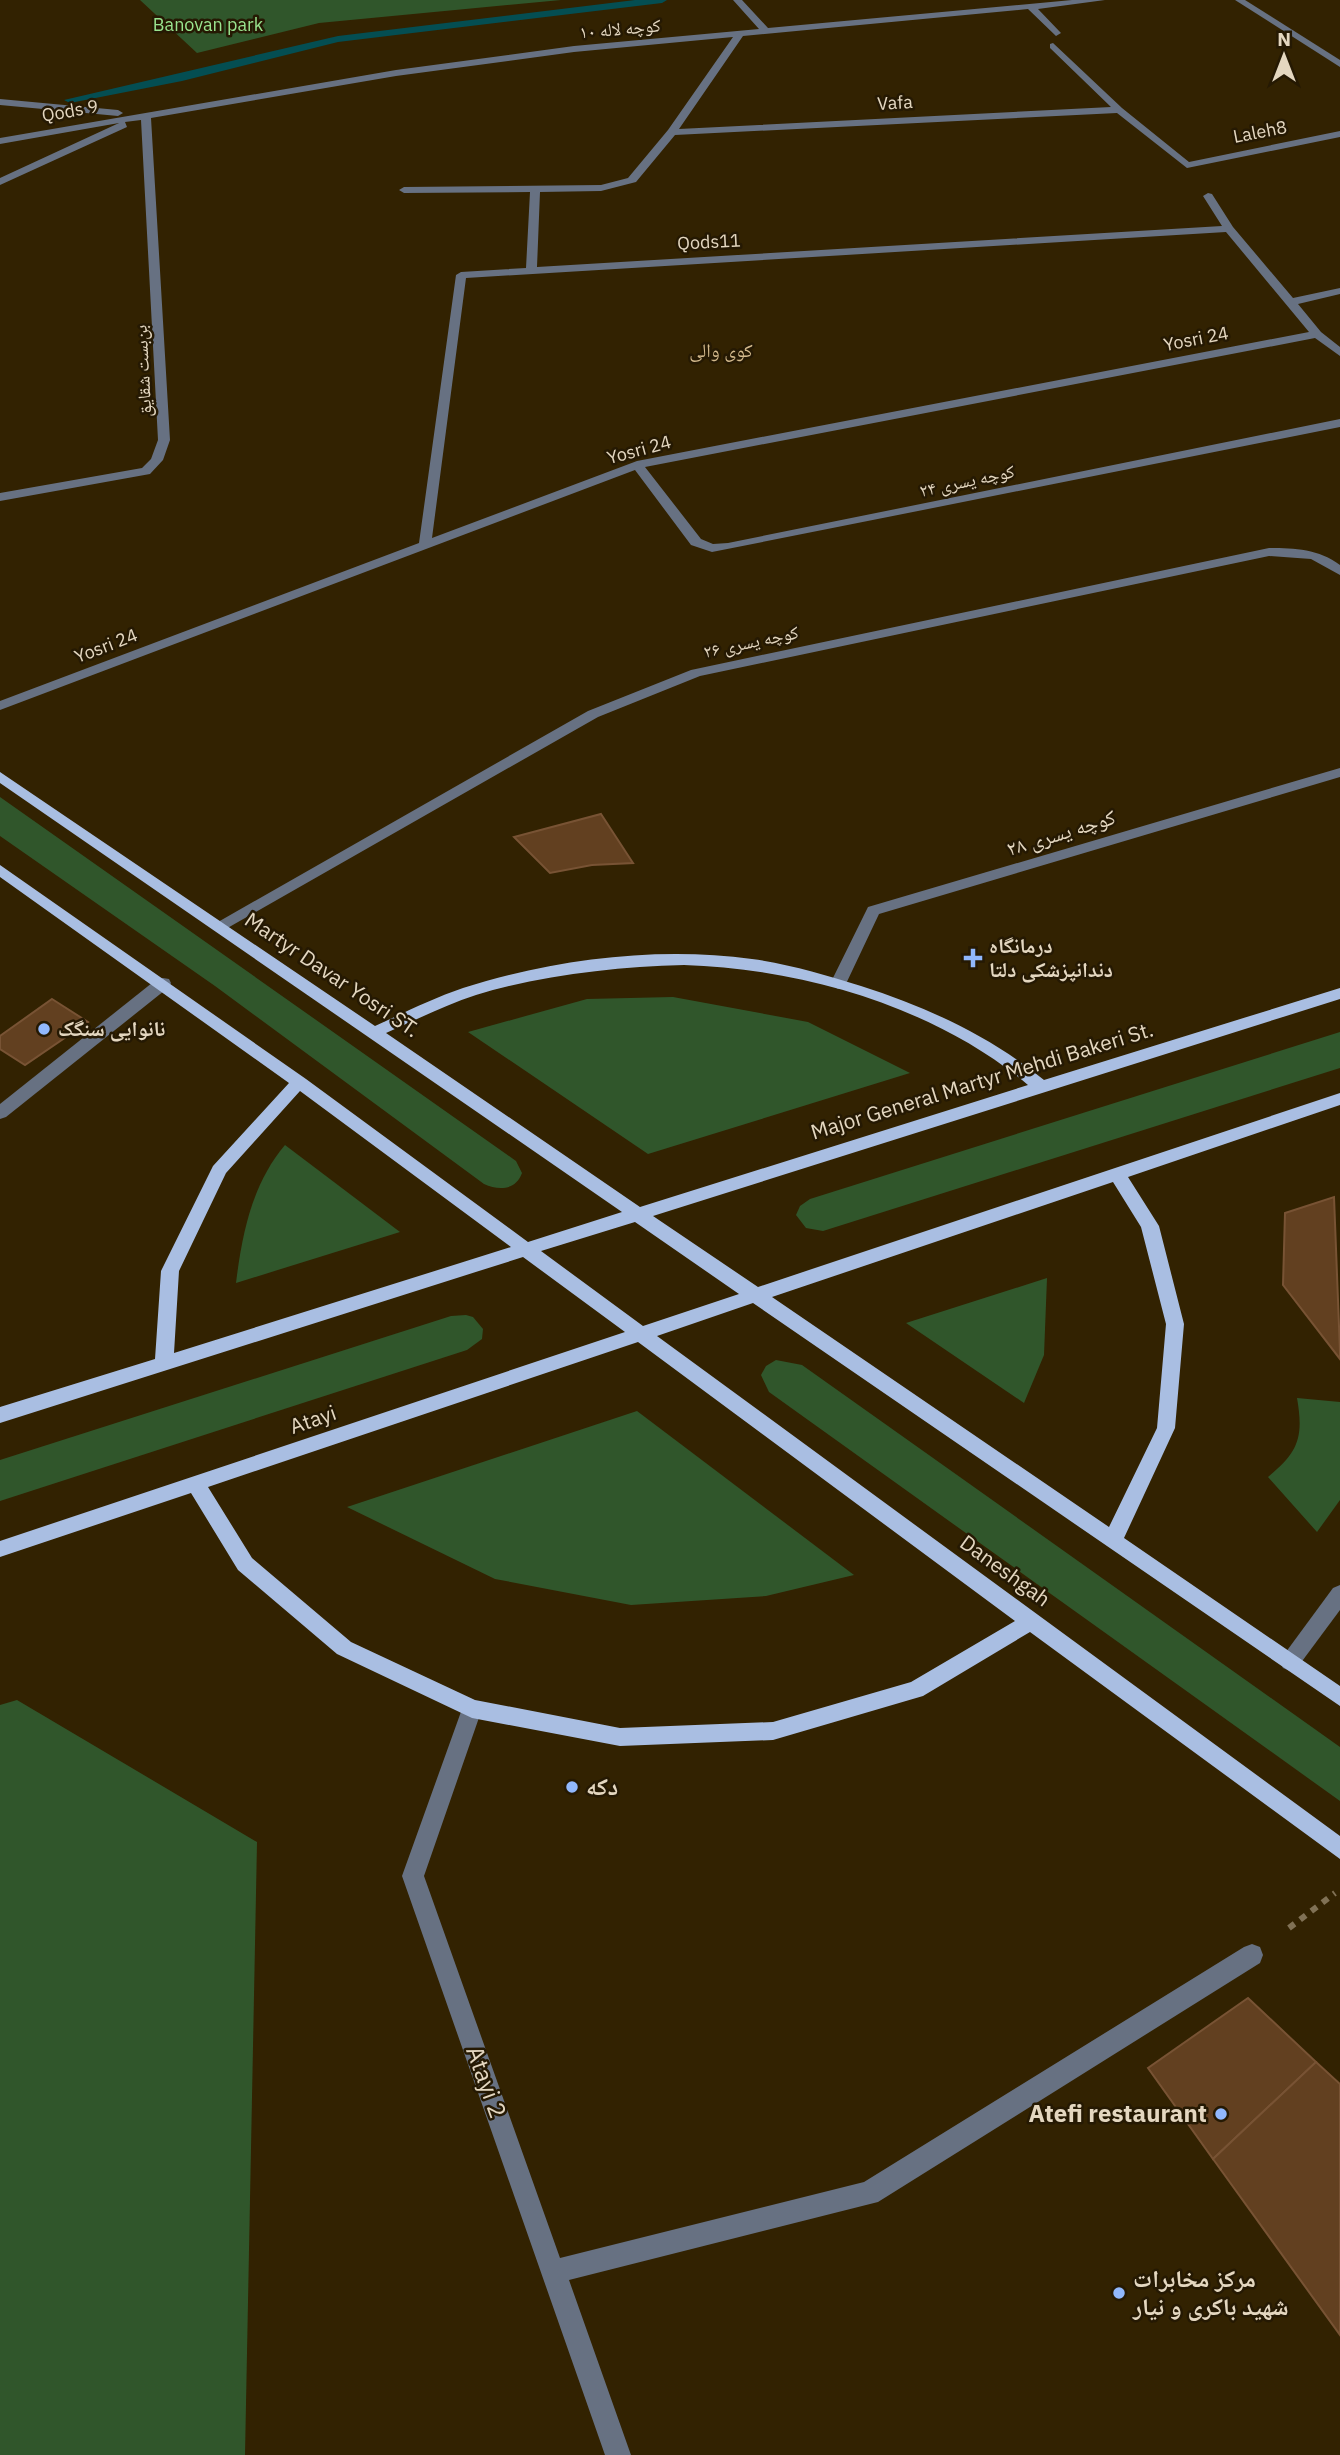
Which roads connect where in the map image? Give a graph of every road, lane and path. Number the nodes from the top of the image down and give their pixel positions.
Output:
1 (737, 0) edge
2 (1101, 0) edge
3 (1239, 0) edge
4 (1031, 7) junction
5 (767, 32) junction
6 (1056, 33) dead end
7 (738, 35) junction
8 (1053, 46) dead end
9 (1340, 64) edge
10 (0, 102) edge
11 (1119, 110) junction
12 (146, 114) junction
13 (672, 132) junction
14 (1340, 134) edge
15 (0, 141) edge
16 (0, 182) edge
17 (404, 190) dead end
18 (535, 190) junction
19 (1208, 196) dead end
20 (1229, 229) junction
21 (531, 269) junction
22 (1340, 291) edge
23 (1292, 302) junction
24 (1317, 334) junction
25 (1340, 353) edge
26 (1340, 423) edge
27 (637, 465) junction
28 (0, 497) edge
29 (425, 543) junction
30 (1340, 571) edge
31 (0, 706) edge
32 (1340, 772) edge
33 (0, 776) edge
34 (0, 870) edge
35 (219, 926) junction
36 (163, 984) junction
37 (838, 984) junction
38 (1340, 993) edge
39 (375, 1032) junction
40 (300, 1083) junction
41 (1040, 1086) junction
42 (1340, 1099) edge
43 (0, 1113) edge
44 (1117, 1174) junction
45 (638, 1213) junction
46 (526, 1249) junction
47 (756, 1294) junction
48 (640, 1334) junction
49 (164, 1363) junction
50 (0, 1415) edge
51 (195, 1483) junction
52 (1111, 1539) junction
53 (0, 1549) edge
54 (1340, 1594) edge
55 (1032, 1621) junction
56 (1290, 1662) junction
57 (1340, 1696) edge
58 (472, 1709) junction
59 (1340, 1849) edge
60 (1340, 1890) edge
61 (1252, 1955) joint
62 (553, 2272) junction
63 (618, 2455) edge

1 - 5 street
2 - 4 street, کوچه لاله ۱۰
3 - 9 street
4 - 5 street, کوچه لاله ۱۰
4 - 6 street
5 - 7 street, کوچه لاله ۱۰
7 - 12 street, کوچه لاله ۱۰
7 - 13 street
8 - 11 street
10 - 12 street
11 - 13 street, Vafa
11 - 14 street, Laleh8
12 - 15 street, Qods 9
12 - 16 street
12 - 28 street, بن‌بست شقایق
13 - 18 street
17 - 18 street
18 - 21 street
19 - 20 street
20 - 21 street, Qods11
20 - 23 street
21 - 29 street, Qods11
22 - 23 street
23 - 24 street
24 - 25 street
24 - 27 street, Yosri 24
26 - 27 street, کوچه یسری ۲۴
27 - 29 street, Yosri 24
29 - 31 street, Yosri 24
30 - 35 street, کوچه یسری ۲۶
32 - 37 street, کوچه یسری ۲۸
33 - 35 main road, Martyr Davar Yosri ST.
34 - 36 main road
35 - 39 main road, Martyr Davar Yosri ST.
36 - 40 main road
36 - 43 street
37 - 39 main road
37 - 41 main road
38 - 41 main road, Major General Martyr Mehdi Bakeri St.
39 - 45 main road, Martyr Davar Yosri ST.
40 - 46 main road
40 - 49 main road
41 - 45 main road, Major General Martyr Mehdi Bakeri St.
42 - 44 main road
44 - 47 main road
44 - 52 main road
45 - 46 main road, Major General Martyr Mehdi Bakeri St.
45 - 47 main road, Martyr Davar Yosri ST.
46 - 48 main road, Daneshgah
46 - 49 main road
47 - 48 main road, Atayi
47 - 52 main road
48 - 51 main road, Atayi
48 - 55 main road, Daneshgah
49 - 50 main road
51 - 53 main road, Atayi
51 - 58 main road
52 - 56 main road
54 - 56 street
55 - 58 main road
55 - 59 main road, Daneshgah
56 - 57 main road
58 - 62 street, Atayi 2
60 - 61 path
61 - 62 street
62 - 63 street, Atayi 2

